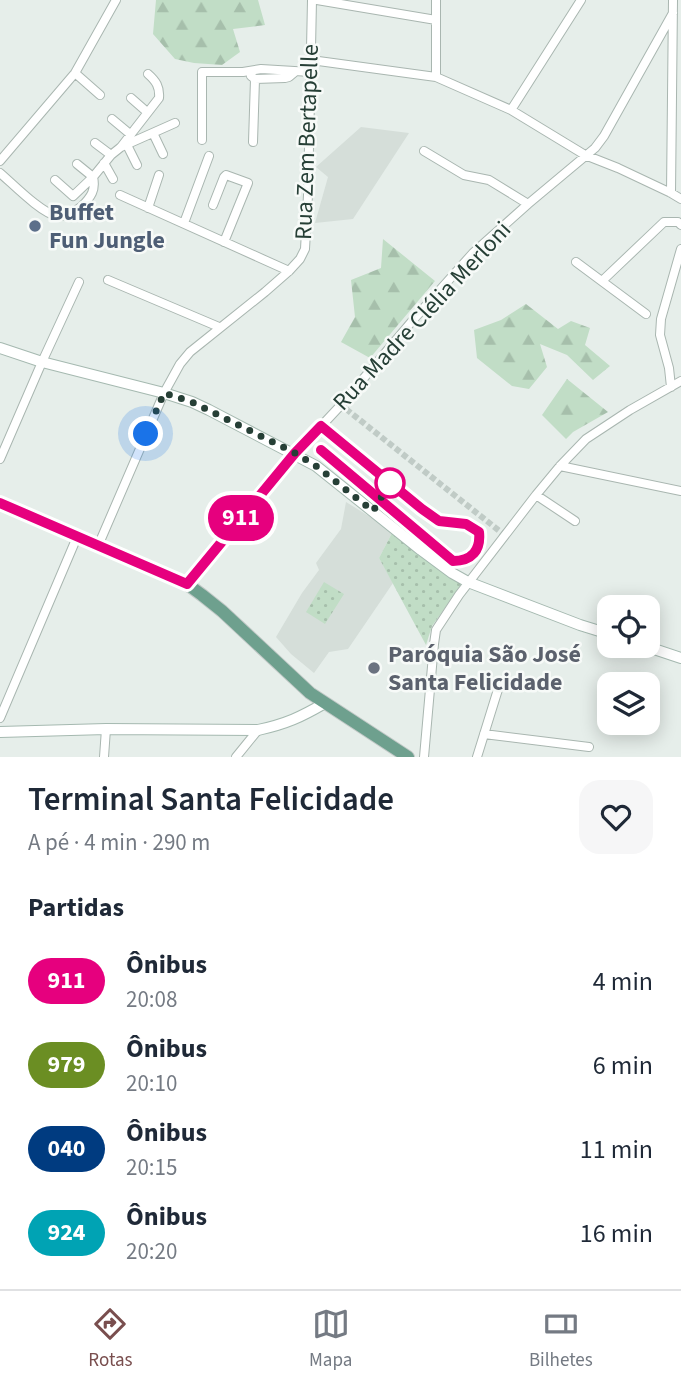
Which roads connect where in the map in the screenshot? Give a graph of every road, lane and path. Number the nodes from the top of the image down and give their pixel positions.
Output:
1 (116, 0) edge
2 (315, 0) edge
3 (436, 0) edge
4 (581, 0) edge
5 (673, 0) edge
6 (673, 13) junction
7 (436, 20) junction
8 (311, 60) junction
9 (243, 72) junction
10 (295, 72) junction
11 (311, 72) junction
12 (75, 73) junction
13 (148, 74) dead end
14 (436, 77) junction
15 (255, 79) junction
16 (100, 95) dead end
17 (131, 99) dead end
18 (511, 110) junction
19 (148, 112) junction
20 (112, 119) dead end
21 (175, 122) dead end
22 (153, 133) junction
23 (130, 134) junction
24 (202, 140) dead end
25 (253, 142) dead end
26 (95, 143) dead end
27 (124, 146) junction
28 (424, 151) dead end
29 (163, 154) dead end
30 (111, 155) junction
31 (585, 155) junction
32 (209, 156) dead end
33 (0, 161) edge
34 (104, 163) junction
35 (77, 164) dead end
36 (137, 165) dead end
37 (0, 173) edge
38 (159, 175) dead end
39 (93, 177) junction
40 (113, 179) dead end
41 (55, 180) dead end
42 (671, 193) junction
43 (120, 195) dead end
44 (681, 199) edge
45 (528, 204) junction
46 (213, 205) dead end
47 (148, 208) junction
48 (184, 223) junction
49 (681, 225) edge
50 (225, 242) junction
51 (681, 249) edge
52 (576, 262) dead end
53 (289, 271) junction
54 (108, 280) dead end
55 (602, 281) junction
56 (79, 282) dead end
57 (646, 314) dead end
58 (219, 327) junction
59 (0, 348) edge
60 (42, 362) junction
61 (681, 381) edge
62 (671, 387) junction
63 (164, 393) junction
64 (295, 453) junction
65 (0, 459) edge
66 (560, 466) junction
67 (681, 491) edge
68 (536, 495) junction
69 (0, 503) edge
70 (575, 520) dead end
71 (77, 537) junction
72 (98, 546) junction
73 (468, 582) junction
74 (187, 584) junction
75 (597, 630) edge
76 (660, 651) edge
77 (681, 658) edge
78 (500, 683) dead end
79 (325, 703) junction
80 (0, 718) edge
81 (106, 729) junction
82 (258, 730) junction
83 (0, 732) edge
84 (484, 734) junction
85 (589, 747) dead end
86 (104, 757) edge
87 (236, 757) edge
88 (408, 757) edge
89 (424, 757) edge
90 (477, 757) edge

1 - 12 street
2 - 7 street
2 - 8 street, Rua Zem Bertapelle
3 - 7 street
4 - 18 street
5 - 6 street
6 - 31 street, Rua Madre Clélia Merloni
6 - 42 street
7 - 14 street
8 - 11 street, Rua Zem Bertapelle
8 - 14 street
9 - 10 street
9 - 15 street
9 - 24 street
10 - 11 street
10 - 15 street
11 - 53 street, Rua Zem Bertapelle
12 - 16 street
12 - 33 street
13 - 19 street
14 - 18 street
15 - 25 street
17 - 19 street
18 - 31 street
19 - 23 street
20 - 23 street
21 - 22 street
22 - 27 street
22 - 29 street
23 - 27 street
26 - 30 street
27 - 30 street
27 - 36 street
28 - 45 street
30 - 34 street
31 - 42 street
31 - 45 street, Rua Madre Clélia Merloni
32 - 48 street
34 - 39 street
34 - 40 street
35 - 39 street
37 - 39 street
38 - 47 street
39 - 41 street
42 - 44 street
43 - 47 street
45 - 64 street, Rua Madre Clélia Merloni
46 - 50 street
47 - 48 street
48 - 50 street
49 - 55 street
50 - 53 street
51 - 62 street
52 - 55 street
53 - 58 street, Rua Zem Bertapelle
54 - 58 street
55 - 57 street
56 - 60 street
58 - 63 street, Rua Zem Bertapelle
59 - 60 main road
60 - 63 main road
60 - 65 street
61 - 62 street
62 - 66 street
63 - 64 main road
63 - 72 street, Rua Zem Bertapelle
64 - 73 main road
64 - 74 street, Rua Madre Clélia Merloni
66 - 67 street
66 - 68 street
68 - 70 street
68 - 73 street
69 - 71 main road
71 - 72 main road
71 - 80 street
72 - 74 main road
73 - 75 main road
73 - 89 street
74 - 79 main road
76 - 77 main road
78 - 84 street
79 - 82 main road
79 - 88 main road
81 - 82 main road
81 - 83 main road
81 - 86 street
82 - 87 street
84 - 85 street
84 - 90 street

